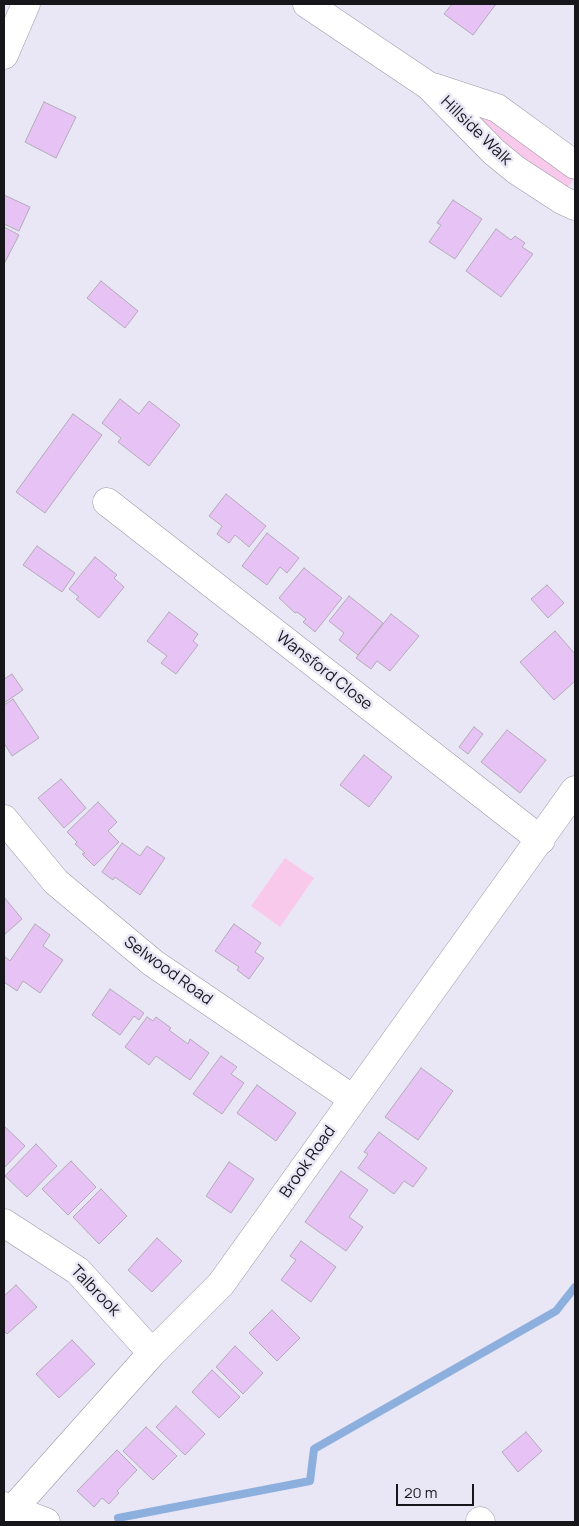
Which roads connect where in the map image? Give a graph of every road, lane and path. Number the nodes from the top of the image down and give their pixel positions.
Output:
1 (26, 4) edge
2 (307, 4) edge
3 (4, 55) edge
4 (429, 86) junction
5 (575, 165) edge
6 (575, 206) edge
7 (107, 502) dead end
8 (575, 790) edge
9 (4, 819) edge
10 (541, 840) junction
11 (353, 1099) junction
12 (4, 1223) edge
13 (152, 1353) junction
14 (8, 1508) edge
15 (46, 1522) edge

1 - 3 street
2 - 4 street, Hillside Walk
4 - 5 street, Hillside Walk
4 - 6 street, Hillside Walk
7 - 10 street, Wansford Close
8 - 10 street, Brook Road
9 - 11 street, Selwood Road
10 - 11 street, Brook Road
11 - 13 street, Brook Road
12 - 13 street, Talbrook
13 - 14 street, Brook Road
14 - 15 street

